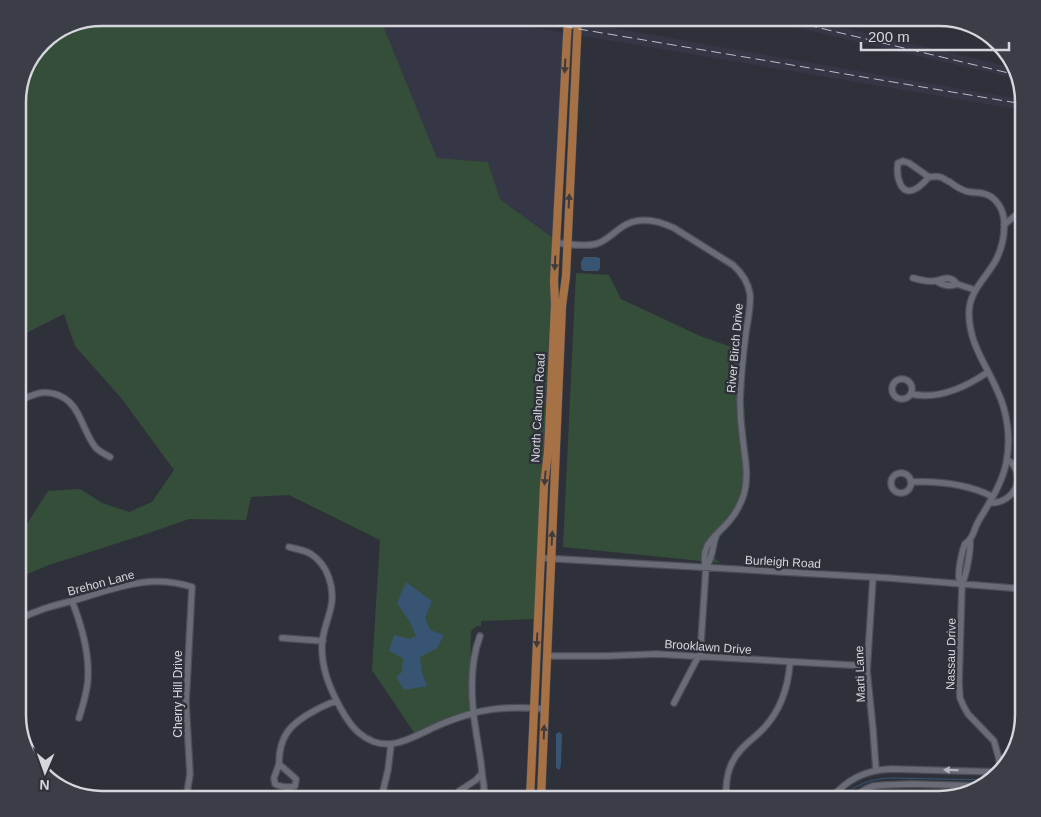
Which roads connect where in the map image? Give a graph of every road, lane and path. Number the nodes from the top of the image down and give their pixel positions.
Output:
1 (568, 26) edge
2 (578, 26) edge
3 (929, 177) junction
4 (1015, 216) edge
5 (1004, 225) junction
6 (556, 244) junction
7 (567, 244) junction
8 (913, 278) dead end
9 (975, 290) junction
10 (988, 372) junction
11 (911, 394) dead end
12 (26, 398) edge
13 (110, 457) dead end
14 (1007, 459) junction
15 (1015, 467) edge
16 (912, 482) dead end
17 (1015, 489) edge
18 (992, 500) junction
19 (289, 547) dead end
20 (541, 558) junction
21 (551, 558) junction
22 (706, 567) junction
23 (873, 577) junction
24 (962, 584) junction
25 (192, 587) joint
26 (1015, 588) edge
27 (72, 601) junction
28 (26, 616) edge
29 (480, 636) dead end
30 (282, 638) dead end
31 (323, 641) junction
32 (547, 656) junction
33 (699, 657) junction
34 (790, 663) junction
35 (867, 666) junction
36 (336, 701) junction
37 (674, 703) dead end
38 (534, 708) junction
39 (544, 709) junction
40 (474, 713) junction
41 (79, 718) dead end
42 (391, 745) junction
43 (999, 761) edge
44 (279, 764) junction
45 (876, 770) junction
46 (989, 772) edge
47 (482, 773) junction
48 (966, 786) edge
49 (866, 789) joint
50 (187, 791) edge
51 (383, 791) edge
52 (460, 791) edge
53 (484, 791) edge
54 (530, 791) edge
55 (541, 791) edge
56 (726, 791) edge
57 (837, 791) edge
58 (863, 791) edge

1 -> 6 main road, North Calhoun Road
7 -> 2 main road, North Calhoun Road
3 - 3 street
3 - 5 street
4 - 5 street
5 - 9 street, Nassau Drive
6 - 7 street, River Birch Drive
6 -> 20 main road, North Calhoun Road
21 -> 7 main road, North Calhoun Road
7 - 22 street, River Birch Drive
8 - 9 street
9 - 10 street, Nassau Drive
10 - 11 street
10 - 14 street, Nassau Drive
12 - 13 street
14 - 15 street
14 - 18 street, Nassau Drive
16 - 18 street
17 - 18 street
18 - 24 street, Nassau Drive
19 - 31 street
20 - 21 street, Burleigh Road
20 -> 38 main road, North Calhoun Road
21 - 22 street, Burleigh Road
21 - 32 main road, North Calhoun Road
22 - 23 street, Burleigh Road
22 - 33 street, River Birch Drive
23 - 24 street, Burleigh Road
23 - 35 street, Marti Lane
24 - 26 street, Burleigh Road
24 - 43 street, Nassau Drive
25 - 27 street, Brehon Lane
25 - 50 street, Cherry Hill Drive
27 - 28 street, Brehon Lane
27 - 41 street
29 - 40 street
30 - 31 street
31 - 36 street
32 - 33 street, Brooklawn Drive
32 - 39 main road, North Calhoun Road
33 - 34 street, Brooklawn Drive
33 - 37 street
34 - 35 street, Brooklawn Drive
34 - 56 street
35 - 45 street, Marti Lane
36 - 42 street
36 - 44 street
38 - 39 street
38 - 40 street
38 - 54 main road, North Calhoun Road
55 -> 39 main road, North Calhoun Road
40 - 42 street
40 - 47 street
42 - 51 street
44 - 44 street
46 -> 45 street
45 - 57 street
47 - 52 street
47 - 53 street
48 - 49 street
49 - 58 street

